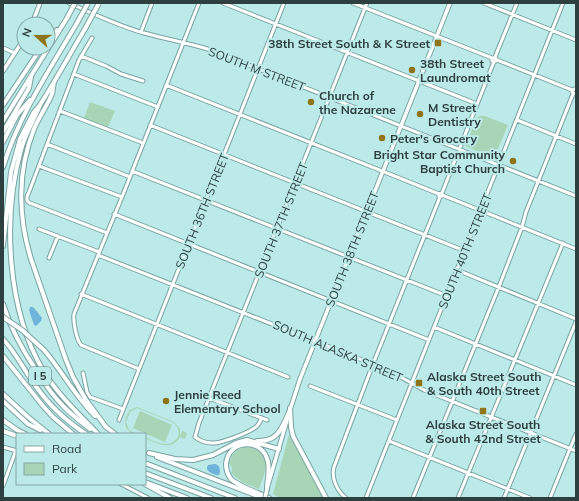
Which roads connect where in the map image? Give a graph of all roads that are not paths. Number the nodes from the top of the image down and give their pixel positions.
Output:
1 (40, 3) edge
2 (69, 3) edge
3 (75, 3) edge
4 (88, 3) edge
5 (99, 3) edge
6 (152, 3) edge
7 (199, 3) edge
8 (223, 3) edge
9 (284, 3) edge
10 (353, 3) edge
11 (367, 3) edge
12 (450, 3) edge
13 (484, 3) edge
14 (517, 3) edge
15 (563, 3) edge
16 (365, 8) junction
17 (513, 14) junction
18 (35, 16) edge
19 (65, 20) junction
20 (276, 24) junction
21 (552, 30) junction
22 (56, 31) edge
23 (141, 32) junction
24 (436, 36) junction
25 (92, 38) dead end
26 (576, 40) edge
27 (183, 42) junction
28 (3, 48) edge
29 (347, 52) junction
30 (15, 53) joint
31 (36, 56) edge
32 (81, 56) junction
33 (495, 59) junction
34 (258, 69) junction
35 (3, 71) edge
36 (32, 74) junction
37 (74, 74) junction
38 (534, 75) junction
39 (142, 81) dead end
40 (419, 81) junction
41 (54, 82) junction
42 (166, 85) junction
43 (575, 90) edge
44 (34, 96) junction
45 (329, 97) junction
46 (477, 104) junction
47 (3, 105) edge
48 (40, 105) junction
49 (158, 106) junction
50 (60, 111) junction
51 (240, 115) junction
52 (516, 120) junction
53 (3, 121) edge
54 (150, 125) junction
55 (401, 126) junction
56 (3, 132) edge
57 (556, 136) junction
58 (3, 142) edge
59 (143, 143) junction
60 (311, 143) junction
61 (47, 144) junction
62 (576, 144) edge
63 (459, 149) junction
64 (224, 155) junction
65 (499, 165) junction
66 (39, 166) junction
67 (3, 167) edge
68 (132, 171) junction
69 (383, 172) junction
70 (130, 177) junction
71 (539, 181) junction
72 (295, 183) junction
73 (441, 195) junction
74 (576, 196) edge
75 (122, 197) junction
76 (206, 200) junction
77 (481, 211) junction
78 (367, 212) junction
79 (114, 214) junction
80 (522, 227) junction
81 (277, 228) junction
82 (39, 229) dead end
83 (107, 233) junction
84 (425, 235) junction
85 (58, 236) junction
86 (563, 243) junction
87 (188, 244) junction
88 (3, 246) edge
89 (576, 249) edge
90 (465, 251) junction
91 (98, 253) junction
92 (349, 257) junction
93 (49, 258) dead end
94 (457, 270) junction
95 (259, 272) junction
96 (407, 280) junction
97 (172, 284) junction
98 (498, 287) junction
99 (81, 294) junction
100 (447, 296) junction
101 (331, 301) junction
102 (3, 304) edge
103 (538, 304) junction
104 (243, 313) junction
105 (3, 317) edge
106 (576, 319) edge
107 (576, 322) edge
108 (156, 324) junction
109 (389, 324) junction
110 (434, 328) junction
111 (3, 339) edge
112 (429, 340) junction
113 (315, 341) junction
114 (476, 344) junction
115 (227, 353) junction
116 (3, 356) edge
117 (515, 360) junction
118 (373, 364) junction
119 (138, 369) junction
120 (83, 373) dead end
121 (554, 376) junction
122 (288, 377) dead end
123 (412, 383) junction
124 (576, 384) edge
125 (310, 386) dead end
126 (3, 394) edge
127 (209, 398) junction
128 (3, 401) edge
129 (453, 401) junction
130 (358, 404) junction
131 (290, 408) junction
132 (123, 409) junction
133 (492, 417) junction
134 (262, 418) junction
135 (3, 420) edge
136 (118, 420) dead end
137 (267, 420) dead end
138 (397, 420) junction
139 (106, 427) junction
140 (3, 431) edge
141 (23, 433) edge
142 (46, 433) edge
143 (47, 433) edge
144 (72, 433) edge
145 (85, 433) edge
146 (96, 433) edge
147 (96, 433) edge
148 (114, 433) edge
149 (531, 433) junction
150 (576, 434) edge
151 (16, 436) edge
152 (250, 440) junction
153 (389, 441) junction
154 (3, 447) edge
155 (279, 449) junction
156 (570, 449) junction
157 (16, 451) edge
158 (576, 451) edge
159 (147, 452) edge
160 (16, 454) edge
161 (429, 458) junction
162 (146, 463) edge
163 (146, 473) edge
164 (468, 474) junction
165 (146, 483) edge
166 (146, 484) edge
167 (123, 485) edge
168 (3, 486) edge
169 (508, 489) junction
170 (267, 490) junction
171 (148, 498) edge
172 (170, 498) edge
173 (187, 498) edge
174 (212, 498) edge
175 (235, 498) edge
176 (264, 498) edge
177 (269, 498) edge
178 (326, 498) edge
179 (346, 498) edge
180 (367, 498) edge
181 (413, 498) edge
182 (458, 498) edge
183 (504, 498) edge
184 (530, 498) edge
185 (550, 498) edge

1 - 18 main road
2 - 23 street, SOUTH M STREET
3 - 19 highway, bridge
4 - 44 highway, bridge
5 - 41 highway, bridge
6 - 23 street
7 - 27 street
8 - 20 street
9 - 20 street, SOUTH 36TH STREET
10 - 16 street
11 - 16 street, SOUTH 37TH STREET
12 - 24 main road, SOUTH 38TH STREET
13 - 17 street
14 - 17 street
15 - 21 street, SOUTH 40TH STREET
16 - 24 street
16 - 29 street, SOUTH 37TH STREET
17 - 21 street
17 - 33 street
19 - 22 highway
19 - 36 highway
20 - 29 street
20 - 34 street, SOUTH 36TH STREET
21 - 26 street
21 - 38 street, SOUTH 40TH STREET
23 - 27 street, SOUTH M STREET
24 - 33 street
24 - 40 main road, SOUTH 38TH STREET
25 - 32 street
27 - 34 street, SOUTH M STREET
27 - 42 street
28 - 30 street
29 - 40 street
29 - 45 street, SOUTH 37TH STREET
30 - 35 main road
31 - 47 highway
32 - 37 street
32 - 39 street
33 - 38 street
33 - 46 street
34 - 45 street, SOUTH M STREET
34 - 51 street, SOUTH 36TH STREET
36 - 53 highway
36 - 56 highway
37 - 49 street
37 - 50 street
38 - 43 street
38 - 52 street, SOUTH 40TH STREET
40 - 46 street
40 - 55 main road, SOUTH 38TH STREET
41 - 48 highway
41 - 139 highway
42 - 49 street
42 - 51 street
43 - 57 street
44 - 58 highway
44 - 67 highway
45 - 55 street, SOUTH M STREET
45 - 60 street, SOUTH 37TH STREET
46 - 63 street
48 - 88 highway
48 - 146 highway
49 - 54 street
50 - 59 street
50 - 61 street
51 - 60 street
51 - 64 street, SOUTH 36TH STREET
52 - 57 street
52 - 65 street, SOUTH 40TH STREET
54 - 59 street
54 - 64 street
55 - 63 street, SOUTH M STREET
55 - 69 main road, SOUTH 38TH STREET
57 - 62 street
57 - 71 street
59 - 68 street
60 - 69 street
60 - 72 street, SOUTH 37TH STREET
61 - 66 street
61 - 70 street
63 - 65 street, SOUTH M STREET
63 - 73 street
64 - 72 street
64 - 76 street, SOUTH 36TH STREET
65 - 71 street, SOUTH M STREET
65 - 77 street, SOUTH 40TH STREET
66 - 75 street
66 - 83 street
68 - 70 street
68 - 76 street
69 - 73 street
69 - 78 main road, SOUTH 38TH STREET
70 - 75 street
71 - 74 street, SOUTH M STREET
71 - 80 street
72 - 78 street
72 - 81 street, SOUTH 37TH STREET
73 - 77 street
73 - 84 street
75 - 79 street
76 - 81 street
76 - 87 street, SOUTH 36TH STREET
77 - 80 street
77 - 90 street, SOUTH 40TH STREET
78 - 84 street
78 - 92 main road, SOUTH 38TH STREET
79 - 83 street
79 - 87 street
80 - 86 street
80 - 98 street
81 - 92 street
81 - 95 street, SOUTH 37TH STREET
82 - 85 street, SOUTH ALASKA STREET
83 - 91 street
84 - 90 street
84 - 96 street
85 - 91 street, SOUTH ALASKA STREET
85 - 93 street
86 - 89 street
86 - 103 street
87 - 95 street
87 - 97 street, SOUTH 36TH STREET
90 - 94 street, SOUTH 40TH STREET
91 - 97 street, SOUTH ALASKA STREET
91 - 99 street
92 - 96 street
92 - 101 main road, SOUTH 38TH STREET
94 - 98 street
94 - 100 street, SOUTH 40TH STREET
95 - 101 street
95 - 104 street, SOUTH 37TH STREET
96 - 100 street
96 - 109 street
97 - 104 street, SOUTH ALASKA STREET
97 - 108 street, SOUTH 36TH STREET
98 - 103 street
98 - 114 street
99 - 108 street
99 - 119 street
100 - 110 street, SOUTH 40TH STREET
101 - 109 street
101 - 113 main road, SOUTH 38TH STREET
102 - 147 highway, I 5
103 - 106 street
103 - 117 street
104 - 113 street, SOUTH ALASKA STREET
104 - 115 street, SOUTH 37TH STREET
105 - 139 highway, bridge
107 - 121 street
108 - 115 street
108 - 119 street, SOUTH 36TH STREET
109 - 112 street
109 - 118 street
110 - 112 street, SOUTH 40TH STREET
110 - 114 street
111 - 145 highway
112 - 123 street, SOUTH 40TH STREET
113 - 118 street, SOUTH ALASKA STREET
113 - 131 main road, SOUTH 38TH STREET
114 - 117 street
114 - 129 street
115 - 122 street
115 - 127 street, SOUTH 37TH STREET
116 - 144 highway
117 - 121 street
117 - 133 street
118 - 123 street, SOUTH ALASKA STREET
118 - 130 street
119 - 132 street, SOUTH 36TH STREET
120 - 132 street
121 - 124 street
121 - 149 street
123 - 129 street, SOUTH ALASKA STREET
123 - 138 street, SOUTH 40TH STREET
125 - 130 street
126 - 143 highway
127 - 134 street
127 - 134 street, SOUTH 37TH STREET
128 - 142 highway
129 - 133 street, SOUTH ALASKA STREET
129 - 161 street
130 - 138 street
130 - 179 street
131 - 152 highway
131 - 155 main road, SOUTH 38TH STREET
131 - 178 highway
132 - 136 street, SOUTH 36TH STREET
133 - 149 street, SOUTH ALASKA STREET
133 - 164 street
134 - 137 street
135 - 141 highway
138 - 153 street, SOUTH 40TH STREET
139 - 148 highway
140 - 151 highway
149 - 156 street, SOUTH ALASKA STREET
149 - 169 street
150 - 156 street
152 - 155 highway
152 - 159 highway
153 - 161 street
153 - 180 street, SOUTH 40TH STREET
154 - 157 street
155 - 170 main road, SOUTH 38TH STREET
156 - 158 street, SOUTH ALASKA STREET
156 - 185 street
159 - 176 highway
160 - 168 street
161 - 164 street
161 - 181 street
162 - 175 highway
163 - 174 highway
164 - 169 street
164 - 182 street
165 - 173 highway
166 - 172 highway
167 - 171 street
169 - 183 street
169 - 184 street
170 - 176 main road, SOUTH 38TH STREET, bridge
170 - 177 highway

